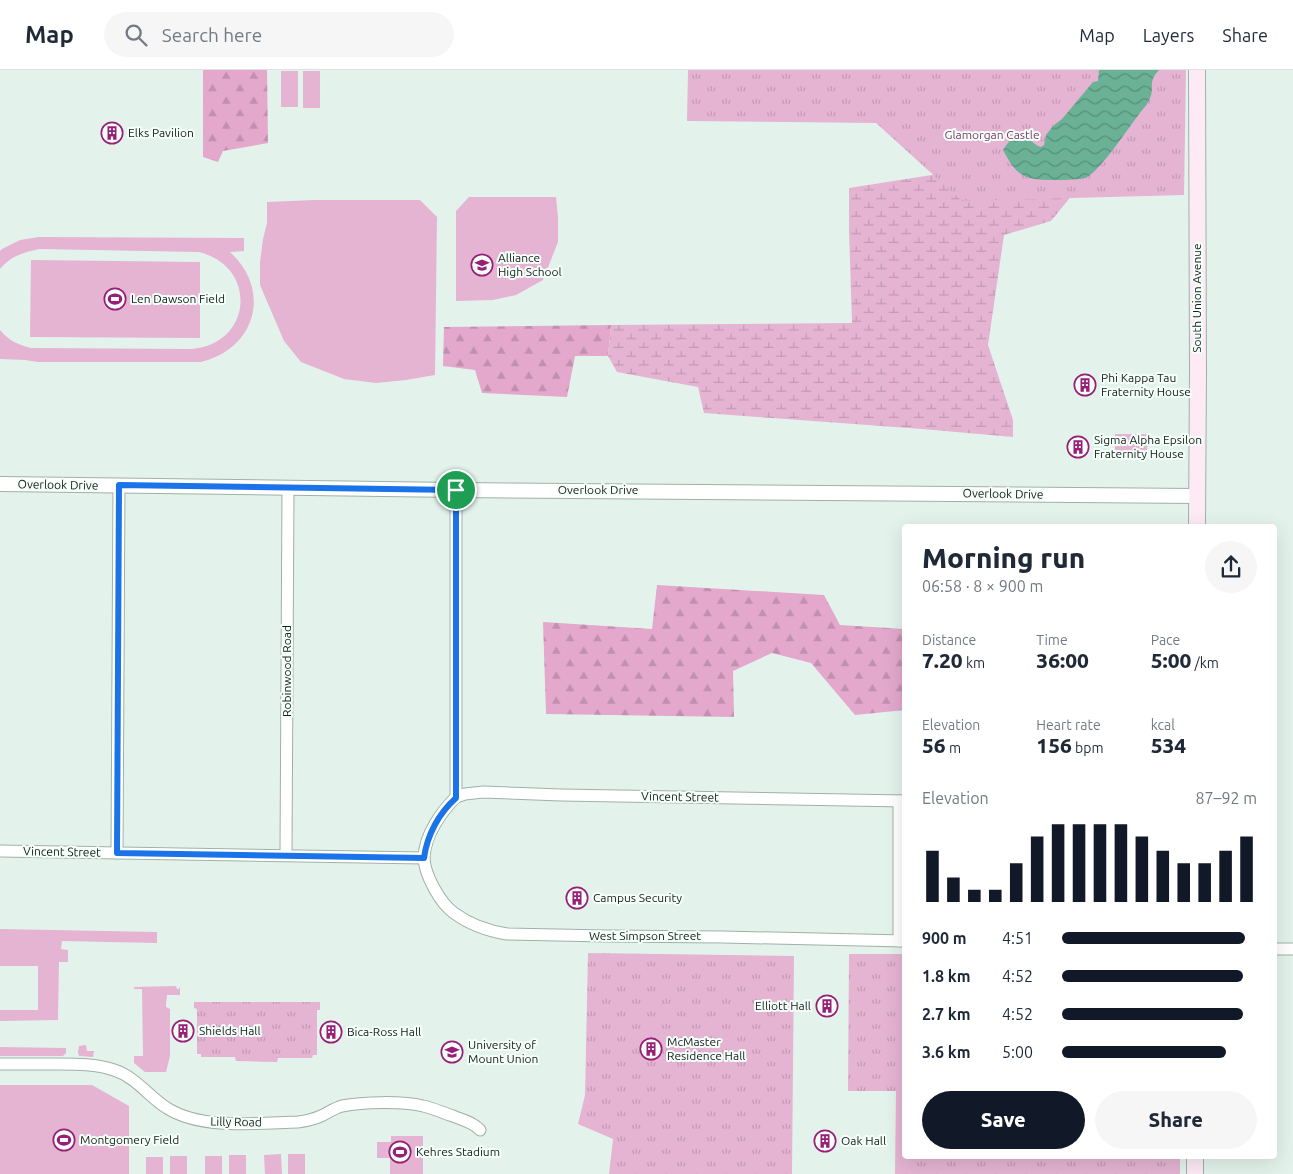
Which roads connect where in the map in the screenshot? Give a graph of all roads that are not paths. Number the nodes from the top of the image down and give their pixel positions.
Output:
1 (1197, 70) edge
2 (0, 484) edge
3 (119, 485) junction
4 (288, 487) junction
5 (456, 490) junction
6 (1197, 496) junction
7 (1197, 524) edge
8 (456, 798) junction
9 (902, 801) edge
10 (0, 851) edge
11 (117, 853) junction
12 (286, 855) junction
13 (424, 858) junction
14 (902, 941) edge
15 (1277, 948) edge
16 (1293, 948) edge
17 (0, 1064) edge
18 (480, 1130) dead end
19 (1195, 1159) edge
20 (1195, 1174) edge

1 - 6 main road, South Union Avenue
2 - 3 street, Overlook Drive
3 - 4 street, Overlook Drive
3 - 11 street
4 - 5 street, Overlook Drive
4 - 12 street, Robinwood Road
5 - 6 street, Overlook Drive
5 - 8 street
6 - 7 main road, South Union Avenue
8 - 9 street, Vincent Street
8 - 13 street
9 - 14 street
10 - 11 street, Vincent Street
11 - 12 street, Vincent Street
12 - 13 street, Vincent Street
13 - 14 street, West Simpson Street
15 - 16 street
17 - 18 street, Lilly Road
19 - 20 main road

